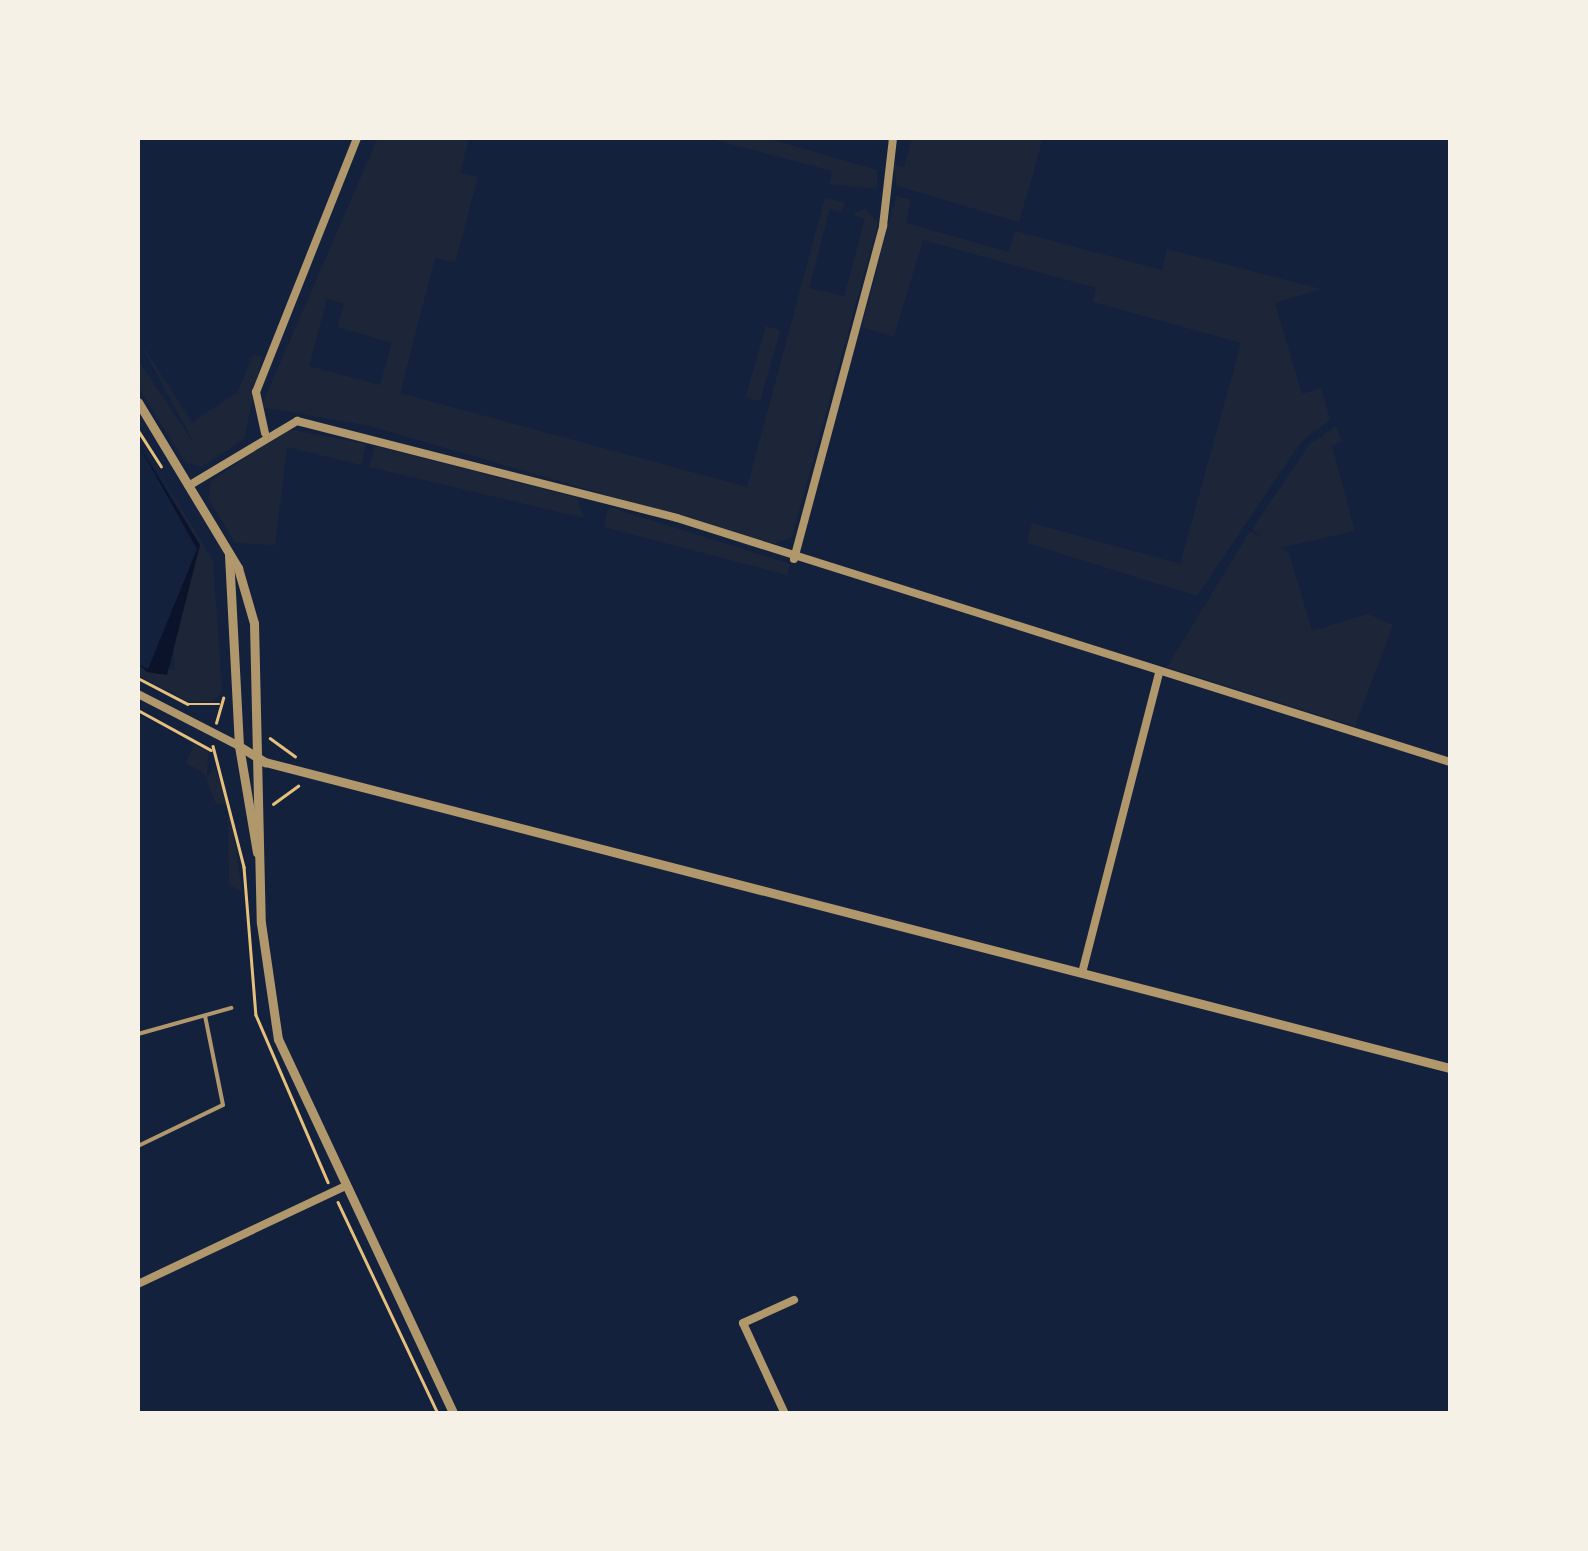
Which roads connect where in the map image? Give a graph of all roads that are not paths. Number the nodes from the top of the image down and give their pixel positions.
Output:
1 (357, 138) edge
2 (894, 138) edge
3 (138, 402) edge
4 (265, 433) junction
5 (190, 485) junction
6 (229, 552) junction
7 (794, 559) junction
8 (1160, 674) junction
9 (138, 694) edge
10 (240, 746) junction
11 (260, 758) junction
12 (1450, 762) edge
13 (259, 860) junction
14 (1082, 972) junction
15 (232, 1008) dead end
16 (204, 1016) junction
17 (138, 1034) edge
18 (1450, 1068) edge
19 (138, 1146) edge
20 (347, 1185) junction
21 (138, 1284) edge
22 (794, 1300) dead end
23 (454, 1414) edge
24 (785, 1414) edge

1 - 4 street
2 - 7 street
3 - 5 street
4 - 5 street
4 - 7 street
5 - 6 street
6 - 10 street
6 - 11 street
7 - 8 street
8 - 12 street
8 - 14 street
9 - 10 street
10 - 11 street
10 - 13 street
11 - 13 street
11 - 14 street
13 - 20 street
14 - 18 street
15 - 16 lane
16 - 17 lane
16 - 19 lane
20 - 21 street
20 - 23 street
22 - 24 street

